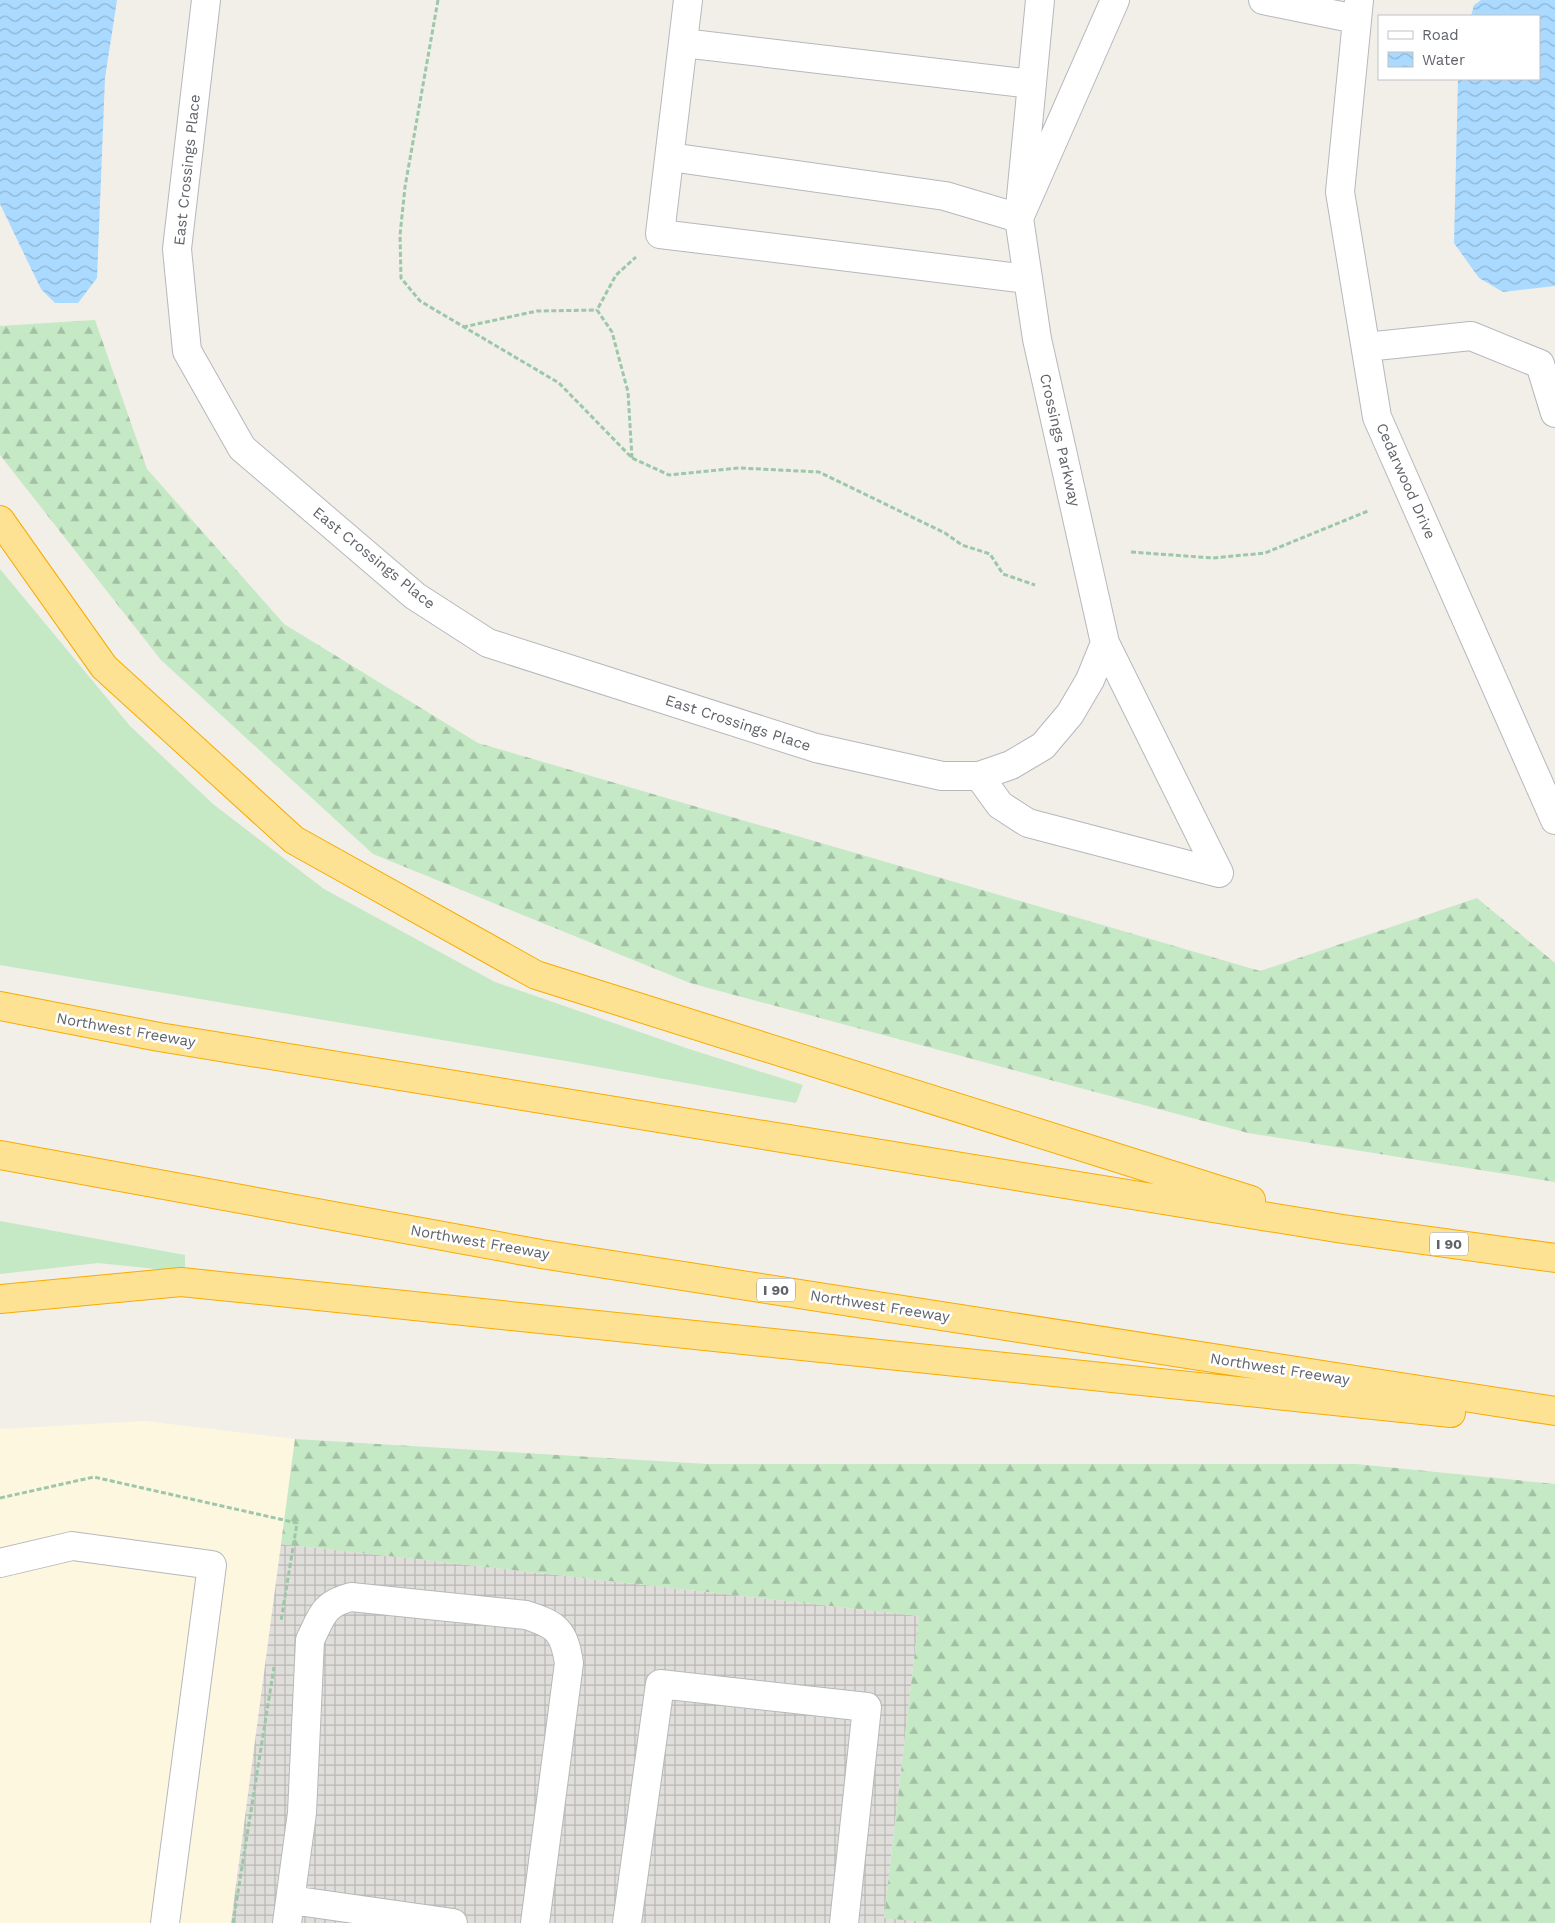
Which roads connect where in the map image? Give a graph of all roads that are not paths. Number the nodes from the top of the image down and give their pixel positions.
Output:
1 (206, 0) edge
2 (688, 0) edge
3 (1040, 0) edge
4 (1115, 0) edge
5 (1263, 0) edge
6 (1358, 10) edge
7 (683, 43) junction
8 (1032, 84) junction
9 (670, 157) junction
10 (1019, 218) junction
11 (1028, 279) junction
12 (1366, 347) junction
13 (1555, 413) edge
14 (0, 520) edge
15 (1105, 642) junction
16 (979, 776) junction
17 (1555, 820) edge
18 (0, 1006) edge
19 (0, 1155) edge
20 (1343, 1229) junction
21 (1555, 1258) edge
22 (0, 1299) edge
23 (1555, 1412) edge
24 (1555, 1424) edge
25 (1, 1568) edge
26 (289, 1912) edge
27 (165, 1923) edge
28 (453, 1923) edge
29 (535, 1923) edge
30 (627, 1923) edge
31 (844, 1923) edge

1 - 16 street, East Crossings Place
2 - 7 street
3 - 8 street, Crossings Parkway
4 - 10 street
5 - 6 street
6 - 12 street, Cedarwood Drive
7 - 8 street
7 - 9 street
8 - 10 street, Crossings Parkway
9 - 10 street
9 - 11 street
10 - 11 street, Crossings Parkway
11 - 15 street, Crossings Parkway
12 - 13 street
12 - 17 street, Cedarwood Drive
14 - 20 highway
15 - 16 street, East Crossings Place
15 - 16 street, Crossings Parkway
18 - 20 highway, Northwest Freeway / I 90
19 - 23 highway, Northwest Freeway / I 90
20 - 21 highway, Northwest Freeway / I 90
22 - 24 highway
25 - 27 street
26 - 28 street
26 - 29 street
30 - 31 street

